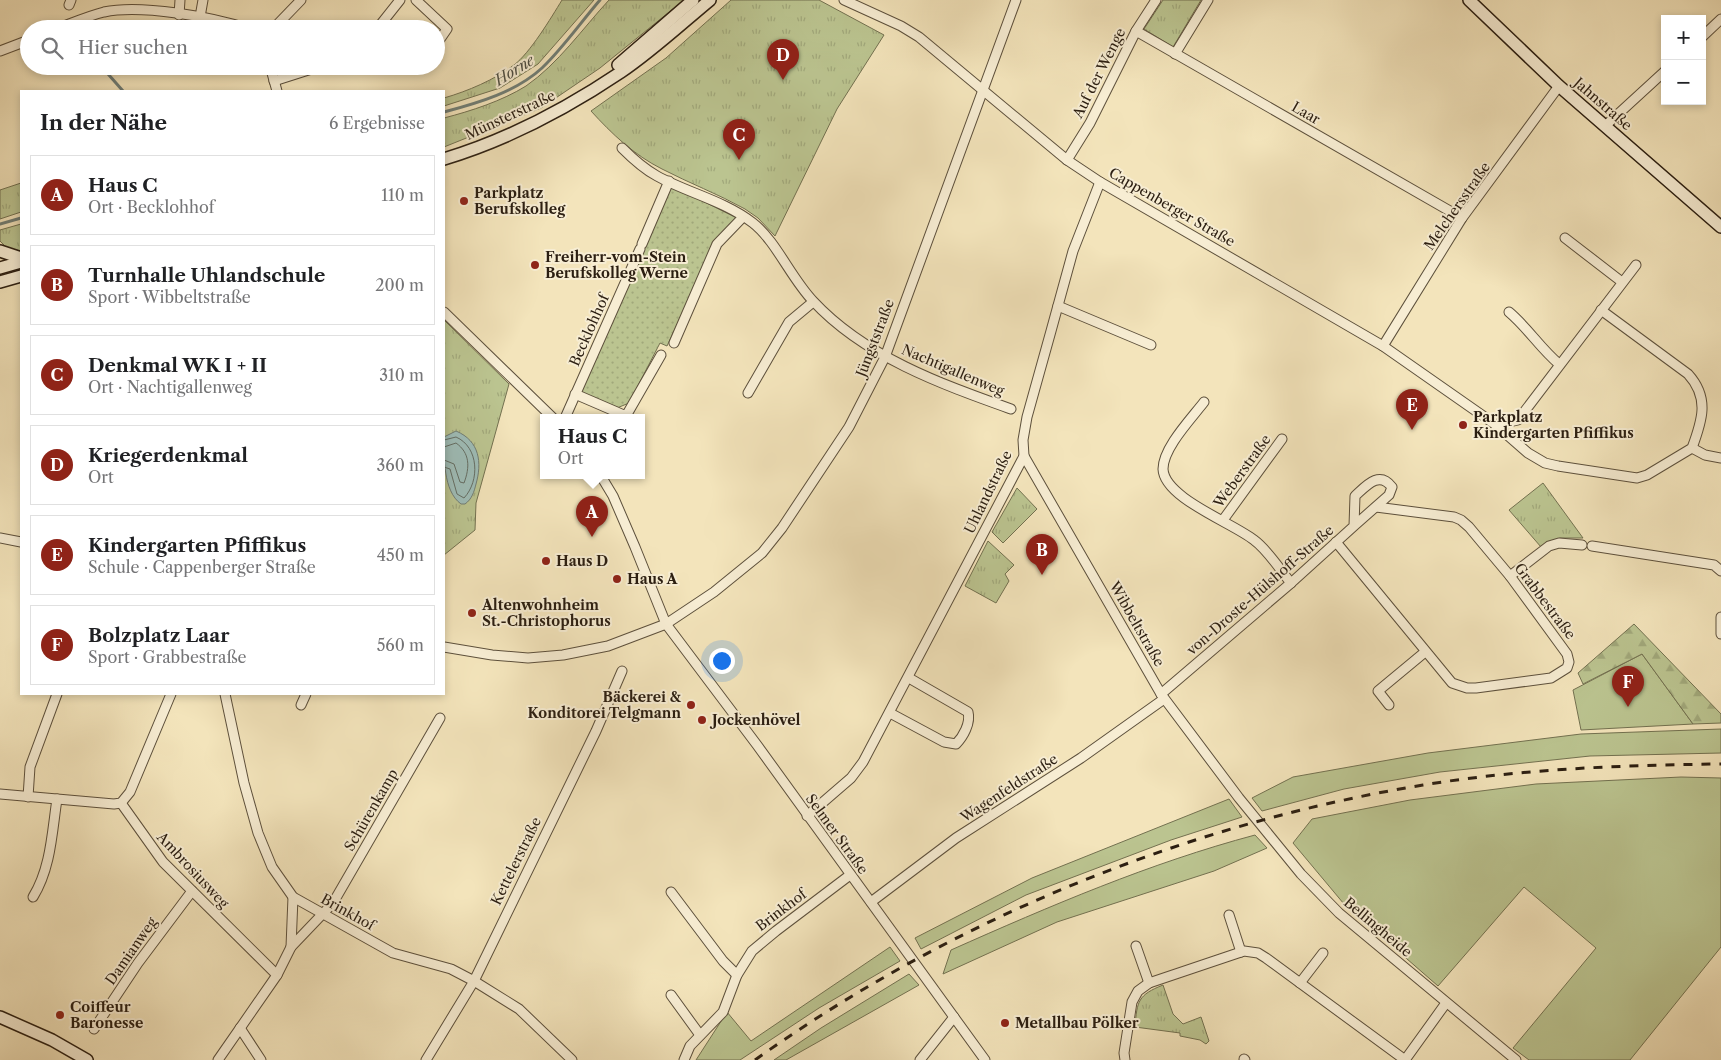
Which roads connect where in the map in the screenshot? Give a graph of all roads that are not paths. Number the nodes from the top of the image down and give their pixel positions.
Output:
1 (180, 0) edge
2 (203, 0) edge
3 (301, 0) edge
4 (400, 0) edge
5 (416, 0) edge
6 (692, 0) edge
7 (710, 0) edge
8 (844, 0) edge
9 (1016, 0) edge
10 (1156, 0) edge
11 (1208, 0) edge
12 (1469, 0) edge
13 (179, 15) junction
14 (200, 17) junction
15 (1721, 19) edge
16 (82, 20) edge
17 (212, 20) edge
18 (282, 20) edge
19 (384, 20) edge
20 (437, 20) edge
21 (1136, 31) junction
22 (1706, 33) edge
23 (20, 43) edge
24 (1, 49) edge
25 (1175, 54) junction
26 (272, 75) edge
27 (293, 75) edge
28 (1661, 75) edge
29 (274, 81) junction
30 (1559, 86) junction
31 (277, 90) edge
32 (982, 90) junction
33 (587, 93) junction
34 (1606, 126) junction
35 (622, 148) dead end
36 (445, 158) edge
37 (1067, 160) junction
38 (669, 181) junction
39 (1100, 182) junction
40 (743, 217) junction
41 (1462, 218) junction
42 (1721, 227) edge
43 (1565, 238) dead end
44 (0, 252) edge
45 (20, 258) edge
46 (20, 262) edge
47 (1636, 265) dead end
48 (0, 268) edge
49 (20, 276) edge
50 (0, 282) edge
51 (1622, 282) junction
52 (813, 302) junction
53 (1058, 306) junction
54 (1601, 310) junction
55 (1509, 312) dead end
56 (445, 313) edge
57 (674, 343) dead end
58 (1151, 345) dead end
59 (1383, 346) junction
60 (661, 355) dead end
61 (885, 357) junction
62 (1559, 364) junction
63 (748, 393) dead end
64 (576, 394) junction
65 (1204, 402) dead end
66 (1011, 409) dead end
67 (549, 414) edge
68 (567, 414) edge
69 (621, 414) edge
70 (627, 414) edge
71 (1496, 425) junction
72 (1282, 438) dead end
73 (1692, 448) junction
74 (1024, 456) junction
75 (1721, 458) edge
76 (603, 479) edge
77 (1376, 507) junction
78 (1223, 520) junction
79 (1354, 526) junction
80 (3, 539) edge
81 (20, 542) edge
82 (1336, 542) junction
83 (1582, 545) dead end
84 (1592, 546) dead end
85 (1721, 571) edge
86 (1510, 576) junction
87 (1291, 583) junction
88 (1721, 617) edge
89 (666, 624) junction
90 (1721, 634) edge
91 (445, 647) edge
92 (1425, 652) junction
93 (622, 671) dead end
94 (909, 678) junction
95 (58, 695) edge
96 (171, 695) edge
97 (225, 695) edge
98 (306, 695) edge
99 (1163, 696) junction
100 (1389, 705) dead end
101 (301, 706) dead end
102 (890, 713) junction
103 (440, 718) dead end
104 (0, 794) edge
105 (28, 797) junction
106 (1239, 798) joint
107 (57, 799) junction
108 (121, 802) junction
109 (807, 816) junction
110 (850, 875) junction
111 (192, 891) junction
112 (671, 892) dead end
113 (32, 897) dead end
114 (292, 897) junction
115 (871, 902) junction
116 (324, 915) junction
117 (1229, 915) dead end
118 (1136, 946) dead end
119 (291, 947) junction
120 (1241, 952) junction
121 (1323, 953) dead end
122 (277, 975) junction
123 (737, 975) junction
124 (474, 981) junction
125 (1150, 983) junction
126 (1300, 983) junction
127 (671, 995) dead end
128 (1446, 1003) junction
129 (0, 1016) edge
130 (954, 1017) junction
131 (240, 1028) junction
132 (94, 1029) dead end
133 (700, 1035) junction
134 (87, 1060) edge
135 (218, 1060) edge
136 (261, 1060) edge
137 (426, 1060) edge
138 (572, 1060) edge
139 (684, 1060) edge
140 (920, 1060) edge
141 (986, 1060) edge
142 (1125, 1060) edge
143 (1405, 1060) edge
144 (1516, 1060) edge

1 - 13 street
2 - 14 street
3 - 18 street
4 - 19 street
5 - 20 street
6 - 33 main road, Münsterstraße
7 - 33 main road, Münsterstraße
8 - 32 street, Cappenberger Straße
9 - 32 street, Jüngststraße
10 - 21 street, Auf der Wenge
11 - 25 street
12 - 30 main road, Jahnstraße
13 - 14 street
13 - 16 street
14 - 17 street
15 - 22 street
21 - 25 street, Laar
21 - 37 street, Auf der Wenge
23 - 24 street
25 - 41 street, Laar
26 - 29 street
27 - 29 street
28 - 34 street
29 - 31 street
30 - 34 main road, Jahnstraße
30 - 41 street, Melchersstraße
32 - 37 street, Cappenberger Straße
32 - 61 street, Jüngststraße
33 - 36 main road, Münsterstraße
34 - 42 main road, Jahnstraße
35 - 38 street, Nachtigallenweg
37 - 39 street, Cappenberger Straße
38 - 40 street, Nachtigallenweg
38 - 64 street, Becklohhof
39 - 53 street, Uhlandstraße
39 - 59 street, Cappenberger Straße
40 - 52 street, Nachtigallenweg
40 - 57 street
41 - 59 street, Melchersstraße
43 - 51 street
44 - 45 main road
46 - 48 main road
47 - 51 street
49 - 50 main road
51 - 54 street
52 - 61 street, Nachtigallenweg
52 - 63 street
53 - 58 street
53 - 74 street, Uhlandstraße
54 - 62 street
54 - 73 street
55 - 62 street
56 - 67 street
59 - 71 street, Cappenberger Straße
60 - 70 street
61 - 66 street, Nachtigallenweg
61 - 89 street, Jüngststraße
62 - 71 street
64 - 68 street, Becklohhof
64 - 69 street
65 - 78 street, Weberstraße
71 - 73 street, Cappenberger Straße
72 - 78 street, Weberstraße
73 - 75 street
74 - 94 street, Uhlandstraße
74 - 99 street, Wibbeltstraße
76 - 89 street
77 - 79 street, von-Droste-Hülshoff-Straße
77 - 79 street, von-Droste-Hülshoff-Straße
77 - 86 street, Grabbestraße
78 - 87 street, Weberstraße
79 - 82 street, von-Droste-Hülshoff-Straße
80 - 81 street
82 - 87 street, von-Droste-Hülshoff-Straße
82 - 92 street, Grabbestraße
83 - 86 street
84 - 85 street
86 - 92 street, Grabbestraße
87 - 99 street, von-Droste-Hülshoff-Straße
88 - 90 street
89 - 91 street, Jüngststraße
89 - 109 street, Selmer Straße
92 - 100 street
93 - 124 street, Kettelerstraße
94 - 102 street, Uhlandstraße
94 - 102 street
95 - 105 street
96 - 108 street
97 - 114 street, Brinkhof
98 - 101 street
99 - 106 street, Wibbeltstraße
99 - 115 street, Wagenfeldstraße
102 - 109 street, Uhlandstraße
103 - 116 street, Schürenkamp
104 - 105 street
105 - 107 street
106 - 128 street, Bellingheide
107 - 108 street
107 - 113 street
108 - 111 street, Ambrosiusweg
109 - 110 street, Selmer Straße
110 - 115 street, Selmer Straße
110 - 123 street, Brinkhof
111 - 122 street, Ambrosiusweg
111 - 132 street, Damianweg
112 - 123 street
114 - 116 street, Brinkhof
114 - 119 street
115 - 130 street, Selmer Straße
116 - 119 street
116 - 124 street, Brinkhof
117 - 120 street
118 - 125 street
119 - 122 street
120 - 125 street
120 - 126 street
121 - 126 street
122 - 131 street
123 - 133 street, Brinkhof
124 - 137 street, Kettelerstraße
124 - 138 street, Brinkhof
125 - 142 street
126 - 143 street
127 - 133 street
128 - 143 street
128 - 144 street, Bellingheide
129 - 134 main road
130 - 140 street
130 - 141 street, Selmer Straße
131 - 135 street
131 - 136 street
133 - 139 street, Brinkhof

